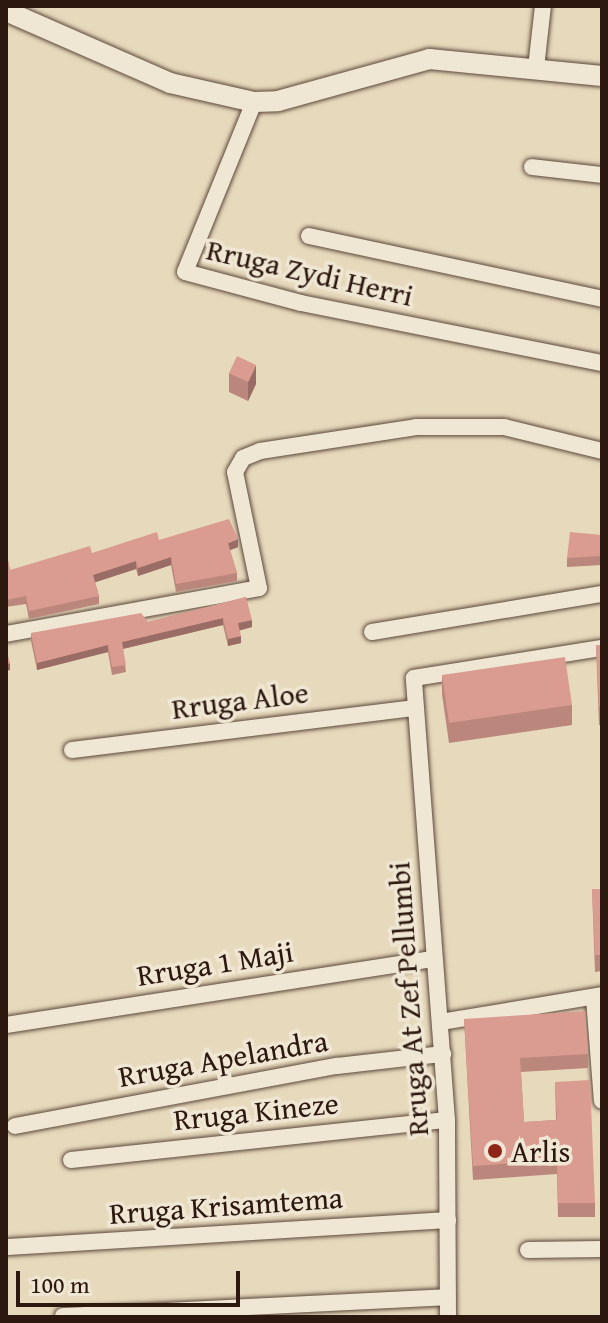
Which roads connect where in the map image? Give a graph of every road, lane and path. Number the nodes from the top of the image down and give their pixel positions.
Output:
1 (543, 6) edge
2 (6, 11) edge
3 (536, 68) junction
4 (602, 76) edge
5 (254, 102) junction
6 (532, 167) dead end
7 (602, 175) edge
8 (309, 236) dead end
9 (602, 299) edge
10 (602, 363) edge
11 (602, 451) edge
12 (602, 594) edge
13 (372, 632) dead end
14 (6, 634) edge
15 (602, 648) edge
16 (415, 708) junction
17 (72, 750) dead end
18 (434, 959) junction
19 (598, 996) edge
20 (441, 1022) junction
21 (6, 1025) edge
22 (443, 1054) junction
23 (602, 1101) edge
24 (447, 1120) junction
25 (15, 1126) dead end
26 (71, 1160) dead end
27 (448, 1220) junction
28 (8, 1247) edge
29 (602, 1249) edge
30 (528, 1250) dead end
31 (448, 1297) junction
32 (63, 1316) edge
33 (448, 1317) edge

1 - 3 street
2 - 5 street
3 - 4 street
3 - 5 street
5 - 10 street, Rruga Zydi Herri
6 - 7 street
8 - 9 street
11 - 14 street
12 - 13 street
15 - 16 street, Rruga At Zef Pellumbi
16 - 17 street, Rruga Aloe
16 - 18 street, Rruga At Zef Pellumbi
18 - 20 street, Rruga At Zef Pellumbi
18 - 21 street, Rruga 1 Maji
19 - 20 street
19 - 23 street
20 - 22 street, Rruga At Zef Pellumbi
22 - 24 street, Rruga At Zef Pellumbi
22 - 25 street, Rruga Apelandra
24 - 26 street, Rruga Kineze
24 - 27 street, Rruga At Zef Pellumbi
27 - 28 street, Rruga Krisamtema
27 - 31 street, Rruga At Zef Pellumbi
29 - 30 street
31 - 32 street
31 - 33 street, Rruga At Zef Pellumbi

